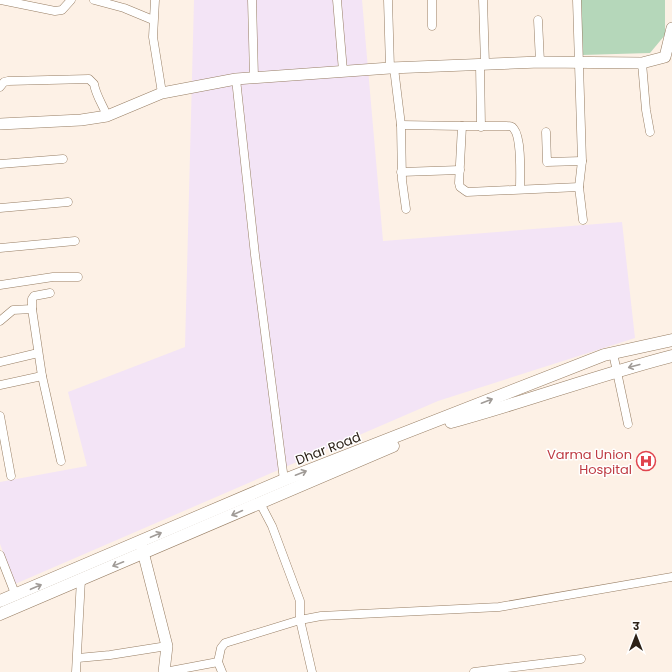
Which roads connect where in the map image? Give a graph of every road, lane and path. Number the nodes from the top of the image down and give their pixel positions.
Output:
1 (1, 0) edge
2 (71, 0) edge
3 (94, 0) edge
4 (155, 0) edge
5 (252, 0) edge
6 (337, 0) edge
7 (388, 0) edge
8 (432, 0) edge
9 (483, 0) edge
10 (578, 0) edge
11 (124, 4) edge
12 (153, 20) junction
13 (538, 20) dead end
14 (432, 26) dead end
15 (672, 28) edge
16 (578, 61) junction
17 (540, 62) junction
18 (642, 63) junction
19 (482, 65) junction
20 (392, 68) junction
21 (343, 70) junction
22 (254, 77) junction
23 (236, 79) junction
24 (1, 82) edge
25 (162, 93) junction
26 (107, 116) junction
27 (0, 124) edge
28 (401, 125) junction
29 (462, 126) junction
30 (481, 127) junction
31 (546, 132) dead end
32 (650, 132) dead end
33 (63, 158) dead end
34 (582, 162) junction
35 (0, 164) edge
36 (460, 170) junction
37 (401, 172) junction
38 (579, 187) junction
39 (520, 189) junction
40 (68, 202) dead end
41 (0, 208) edge
42 (406, 209) dead end
43 (583, 220) dead end
44 (75, 241) dead end
45 (0, 248) edge
46 (78, 276) dead end
47 (0, 285) edge
48 (50, 293) dead end
49 (32, 309) junction
50 (0, 321) edge
51 (672, 340) edge
52 (38, 353) junction
53 (614, 353) junction
54 (672, 356) edge
55 (0, 362) edge
56 (617, 370) junction
57 (42, 376) junction
58 (0, 385) edge
59 (0, 416) edge
60 (628, 424) dead end
61 (61, 461) dead end
62 (11, 476) dead end
63 (284, 480) junction
64 (260, 503) junction
65 (142, 548) junction
66 (0, 554) edge
67 (672, 577) edge
68 (82, 579) junction
69 (16, 596) junction
70 (0, 601) edge
71 (0, 614) edge
72 (300, 620) junction
73 (167, 646) junction
74 (78, 658) junction
75 (581, 659) dead end
76 (218, 662) junction
77 (76, 672) edge
78 (165, 672) edge
79 (222, 672) edge
80 (312, 672) edge
81 (474, 672) edge

1 - 2 street
3 - 11 street
4 - 12 street
5 - 22 street
6 - 21 street
7 - 20 street
8 - 14 street
9 - 19 street
10 - 16 street
11 - 12 street
12 - 25 street
13 - 17 street
15 - 18 street
16 - 17 street
16 - 18 street
16 - 34 street
17 - 19 street
18 - 32 street
19 - 20 street
19 - 30 street
20 - 21 street
20 - 28 street
21 - 22 street
22 - 23 street
23 - 25 street
23 - 63 street
24 - 26 street
25 - 26 street
26 - 27 street
28 - 29 street
28 - 37 street
29 - 30 street
29 - 36 street
30 - 39 street
31 - 34 street
33 - 35 street
34 - 38 street
36 - 37 street
36 - 39 street
37 - 42 street
38 - 39 street
38 - 43 street
40 - 41 street
44 - 45 street
46 - 47 street
48 - 49 street
49 - 50 street
49 - 52 street
51 - 53 main road, Dhar Road
52 - 55 street
52 - 57 street
53 - 56 street
63 -> 53 main road, Dhar Road
54 -> 56 main road, Dhar Road
56 - 60 street
56 - 64 main road, Dhar Road
57 - 58 street
57 - 61 street
59 - 62 street
65 -> 63 main road, Dhar Road
64 -> 65 main road, Dhar Road
64 - 72 street
65 -> 68 main road, Dhar Road
69 -> 65 main road, Dhar Road
65 - 73 street
66 - 69 street
67 - 72 street
68 - 71 main road, Dhar Road
68 - 74 street
69 - 70 main road, Dhar Road
72 - 76 street
72 - 80 street
73 - 74 street
73 - 78 street
74 - 77 street
75 - 81 street
76 - 78 street
76 - 79 street

